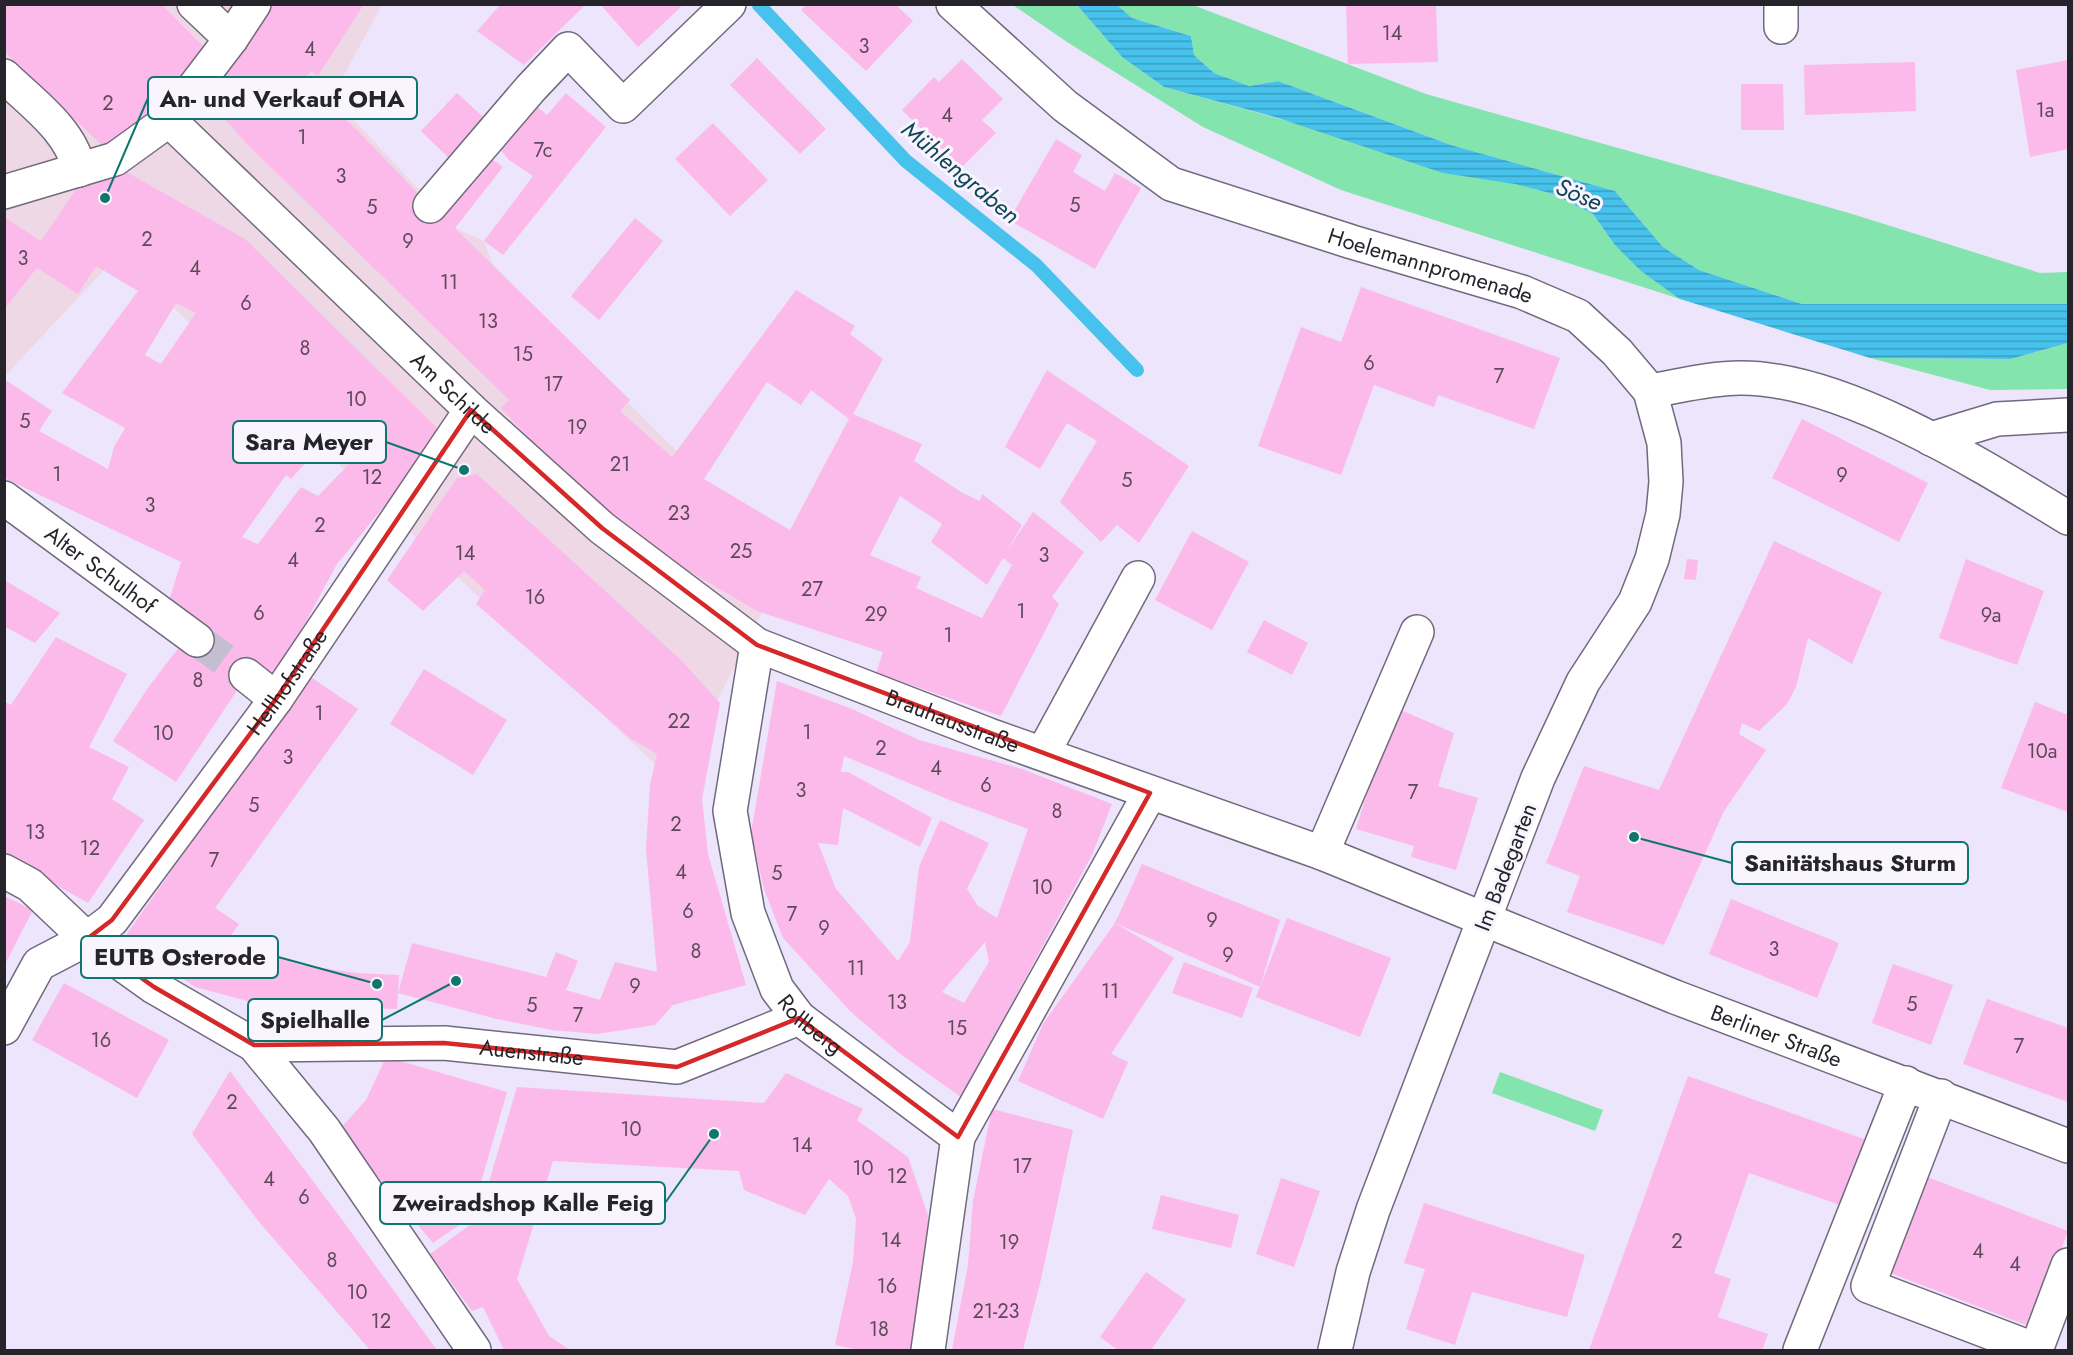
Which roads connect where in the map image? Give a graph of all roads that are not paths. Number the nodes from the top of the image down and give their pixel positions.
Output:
1 (194, 4) edge
2 (254, 4) edge
3 (729, 4) edge
4 (953, 4) edge
5 (231, 39) junction
6 (4, 76) edge
7 (169, 120) junction
8 (79, 170) junction
9 (4, 192) edge
10 (429, 206) dead end
11 (1650, 391) junction
12 (471, 410) junction
13 (2068, 415) edge
14 (1931, 439) junction
15 (4, 498) edge
16 (2068, 518) edge
17 (1138, 578) dead end
18 (1416, 632) dead end
19 (197, 640) tunnel mouth
20 (757, 645) junction
21 (246, 675) tunnel mouth
22 (276, 699) junction
23 (1043, 753) junction
24 (1150, 794) junction
25 (1322, 854) junction
26 (4, 871) edge
27 (1485, 921) junction
28 (87, 939) junction
29 (799, 1018) junction
30 (4, 1028) edge
31 (254, 1045) junction
32 (1906, 1083) junction
33 (1941, 1096) junction
34 (958, 1137) junction
35 (2068, 1146) edge
36 (2068, 1265) edge
37 (1332, 1348) edge
38 (474, 1350) edge
39 (928, 1350) edge
40 (1800, 1350) edge

1 - 5 street
2 - 5 street
3 - 10 street
4 - 11 street, Hoelemannpromenade
5 - 7 street
6 - 8 street
7 - 8 street
7 - 12 street, Am Schilde
8 - 9 street
11 - 14 street
11 - 27 street, Im Badegarten
12 - 20 street, Am Schilde
12 - 22 street, Hellhofstraße
13 - 14 street
14 - 16 street
15 - 19 street, Alter Schulhof
17 - 23 street
18 - 25 street
20 - 23 street, Brauhausstraße
20 - 29 street, Rollberg
21 - 22 street
22 - 28 street, Hellhofstraße
23 - 24 street, Brauhausstraße
24 - 25 street, Brauhausstraße
24 - 34 street
25 - 27 street, Brauhausstraße
26 - 28 street
27 - 32 street, Berliner Straße
27 - 37 street, Im Badegarten
28 - 30 street, Hellhofstraße
28 - 31 street
29 - 31 street, Auenstraße
29 - 34 street, Rollberg
31 - 38 street
32 - 33 street, Berliner Straße
32 - 40 street
33 - 35 street, Berliner Straße
33 - 36 street
34 - 39 street

